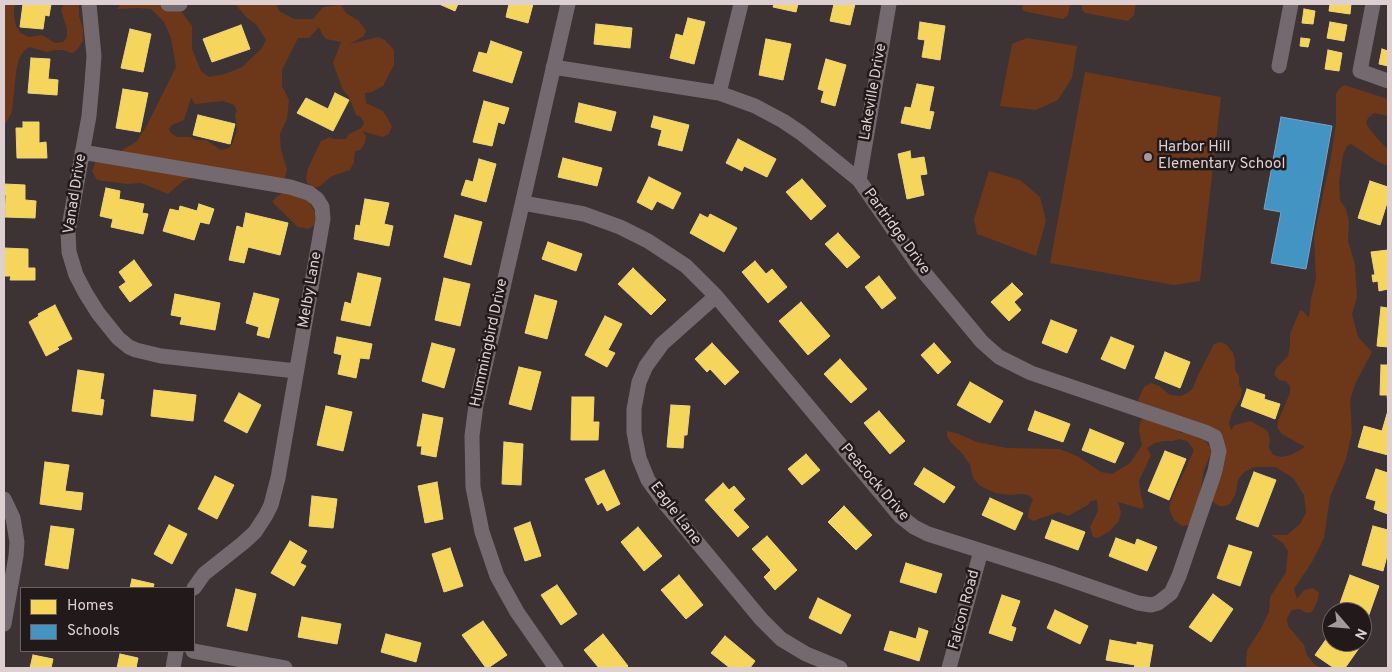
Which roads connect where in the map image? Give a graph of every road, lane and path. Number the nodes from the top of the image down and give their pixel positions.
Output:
1 (89, 4) edge
2 (168, 4) edge
3 (180, 4) edge
4 (568, 4) edge
5 (740, 4) edge
6 (889, 4) edge
7 (1291, 4) edge
8 (1372, 4) edge
9 (1279, 66) dead end
10 (554, 68) junction
11 (1388, 80) edge
12 (719, 93) junction
13 (82, 152) junction
14 (859, 180) junction
15 (523, 203) junction
16 (716, 296) junction
17 (296, 371) junction
18 (1216, 440) joint
19 (4, 499) edge
20 (981, 551) junction
21 (195, 587) edge
22 (4, 624) edge
23 (195, 651) edge
24 (176, 652) edge
25 (553, 667) edge
26 (173, 668) edge
27 (286, 668) edge
28 (840, 668) edge
29 (949, 668) edge

1 - 13 street, Vanad Drive
2 - 3 street
4 - 10 street, Hummingbird Drive
5 - 12 street
6 - 14 street, Lakeville Drive
7 - 9 street
8 - 11 street
10 - 12 street, Partridge Drive
10 - 15 street, Hummingbird Drive
12 - 14 street, Partridge Drive
13 - 17 street, Vanad Drive
13 - 17 street, Melby Lane
14 - 18 street, Partridge Drive
15 - 16 street, Peacock Drive
15 - 25 street, Hummingbird Drive
16 - 20 street, Peacock Drive
16 - 28 street, Eagle Lane
17 - 21 street, Melby Lane
18 - 20 street, Peacock Drive
19 - 22 street
20 - 29 street, Falcon Road
23 - 27 street
24 - 26 street

